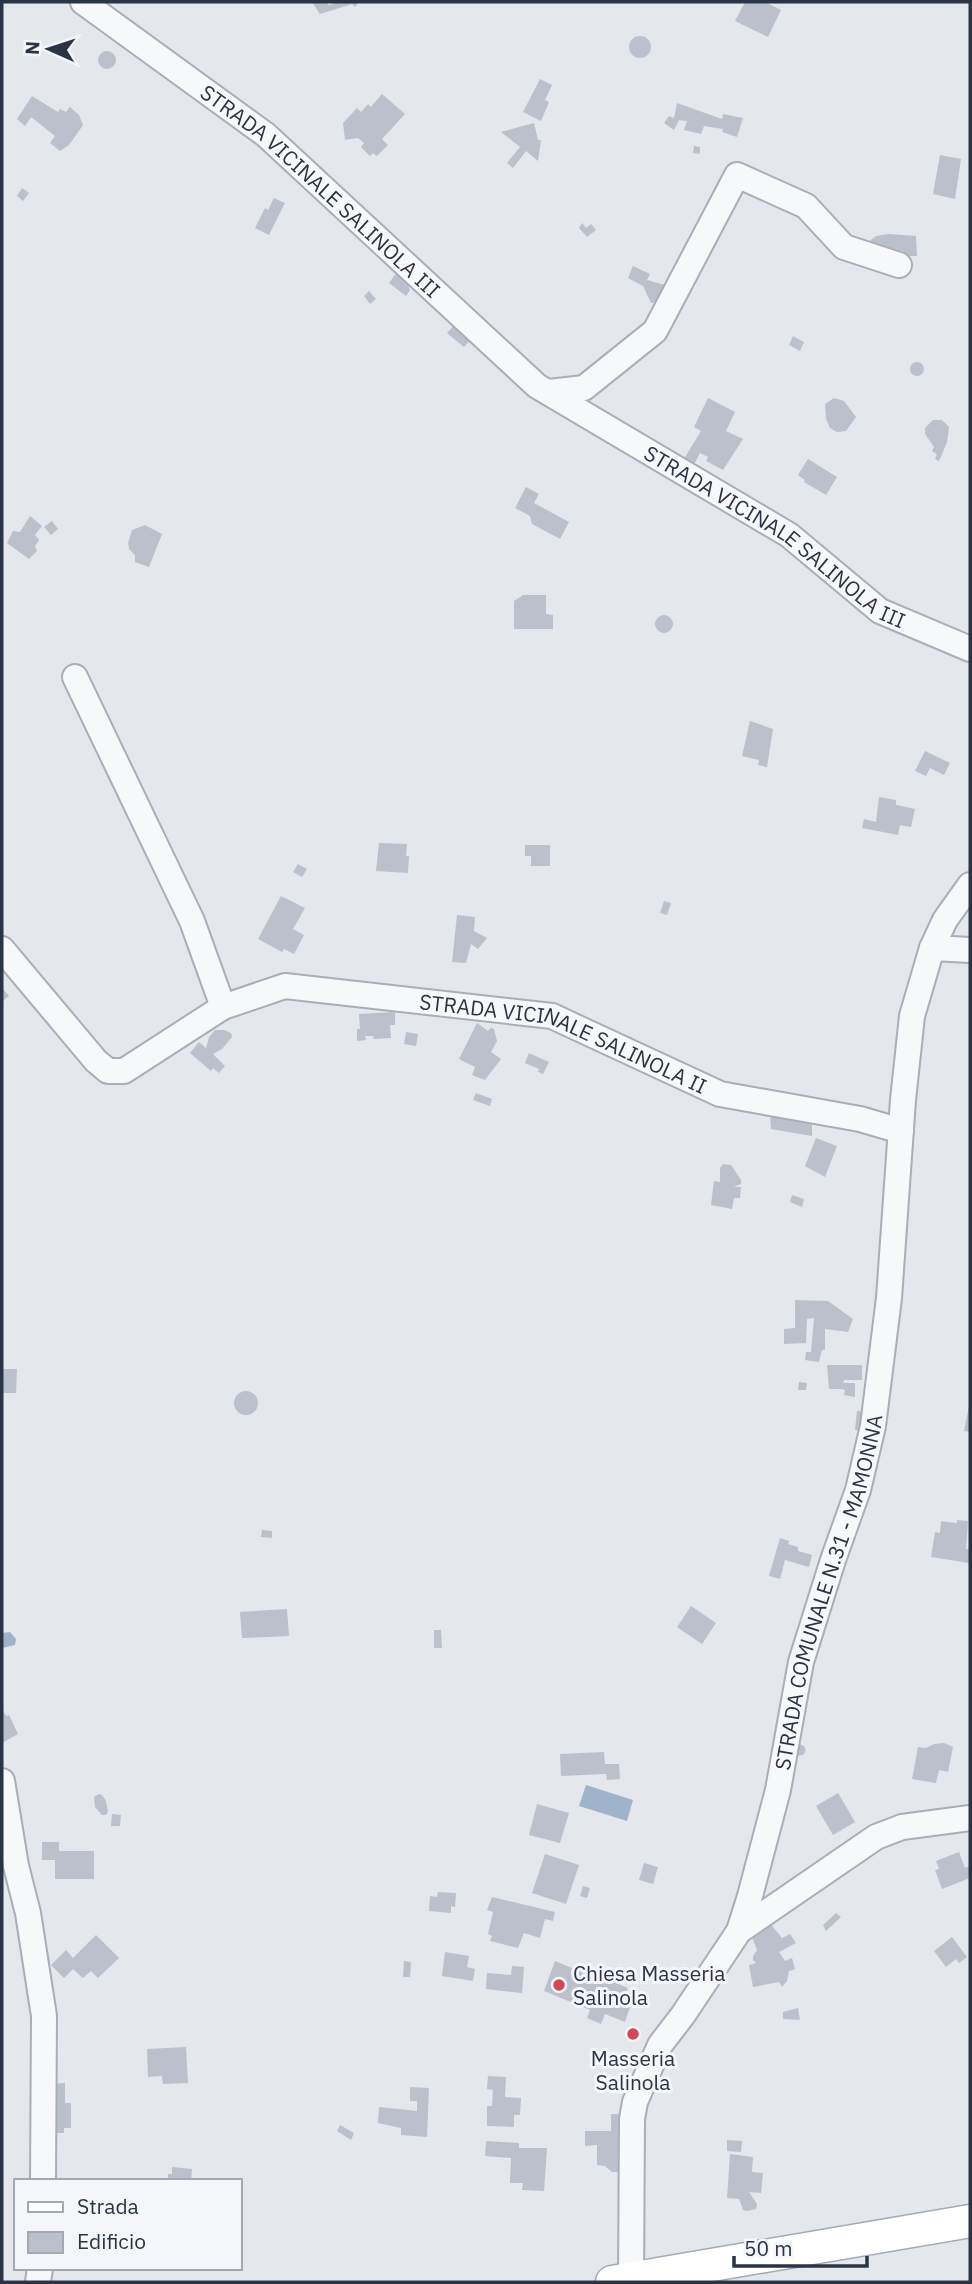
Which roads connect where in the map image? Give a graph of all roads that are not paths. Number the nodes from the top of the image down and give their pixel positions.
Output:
1 (83, 2) edge
2 (899, 265) dead end
3 (549, 393) junction
4 (970, 649) edge
5 (75, 677) dead end
6 (970, 884) edge
7 (932, 948) junction
8 (2, 949) edge
9 (970, 950) edge
10 (223, 1007) junction
11 (901, 1131) junction
12 (2, 1781) edge
13 (970, 1818) edge
14 (739, 1931) junction
15 (43, 2179) edge
16 (970, 2221) edge
17 (622, 2281) edge

1 - 3 street, STRADA VICINALE SALINOLA III
2 - 3 street
3 - 4 street, STRADA VICINALE SALINOLA III
5 - 10 street
6 - 7 street, STRADA COMUNALE N.31 - MAMONNA
7 - 9 street
7 - 11 street, STRADA COMUNALE N.31 - MAMONNA
8 - 10 street, STRADA VICINALE SALINOLA II
10 - 11 street, STRADA VICINALE SALINOLA II
11 - 14 street, STRADA COMUNALE N.31 - MAMONNA
12 - 15 street
13 - 14 street
14 - 17 street, STRADA COMUNALE N.31 - MAMONNA
16 - 17 main road

